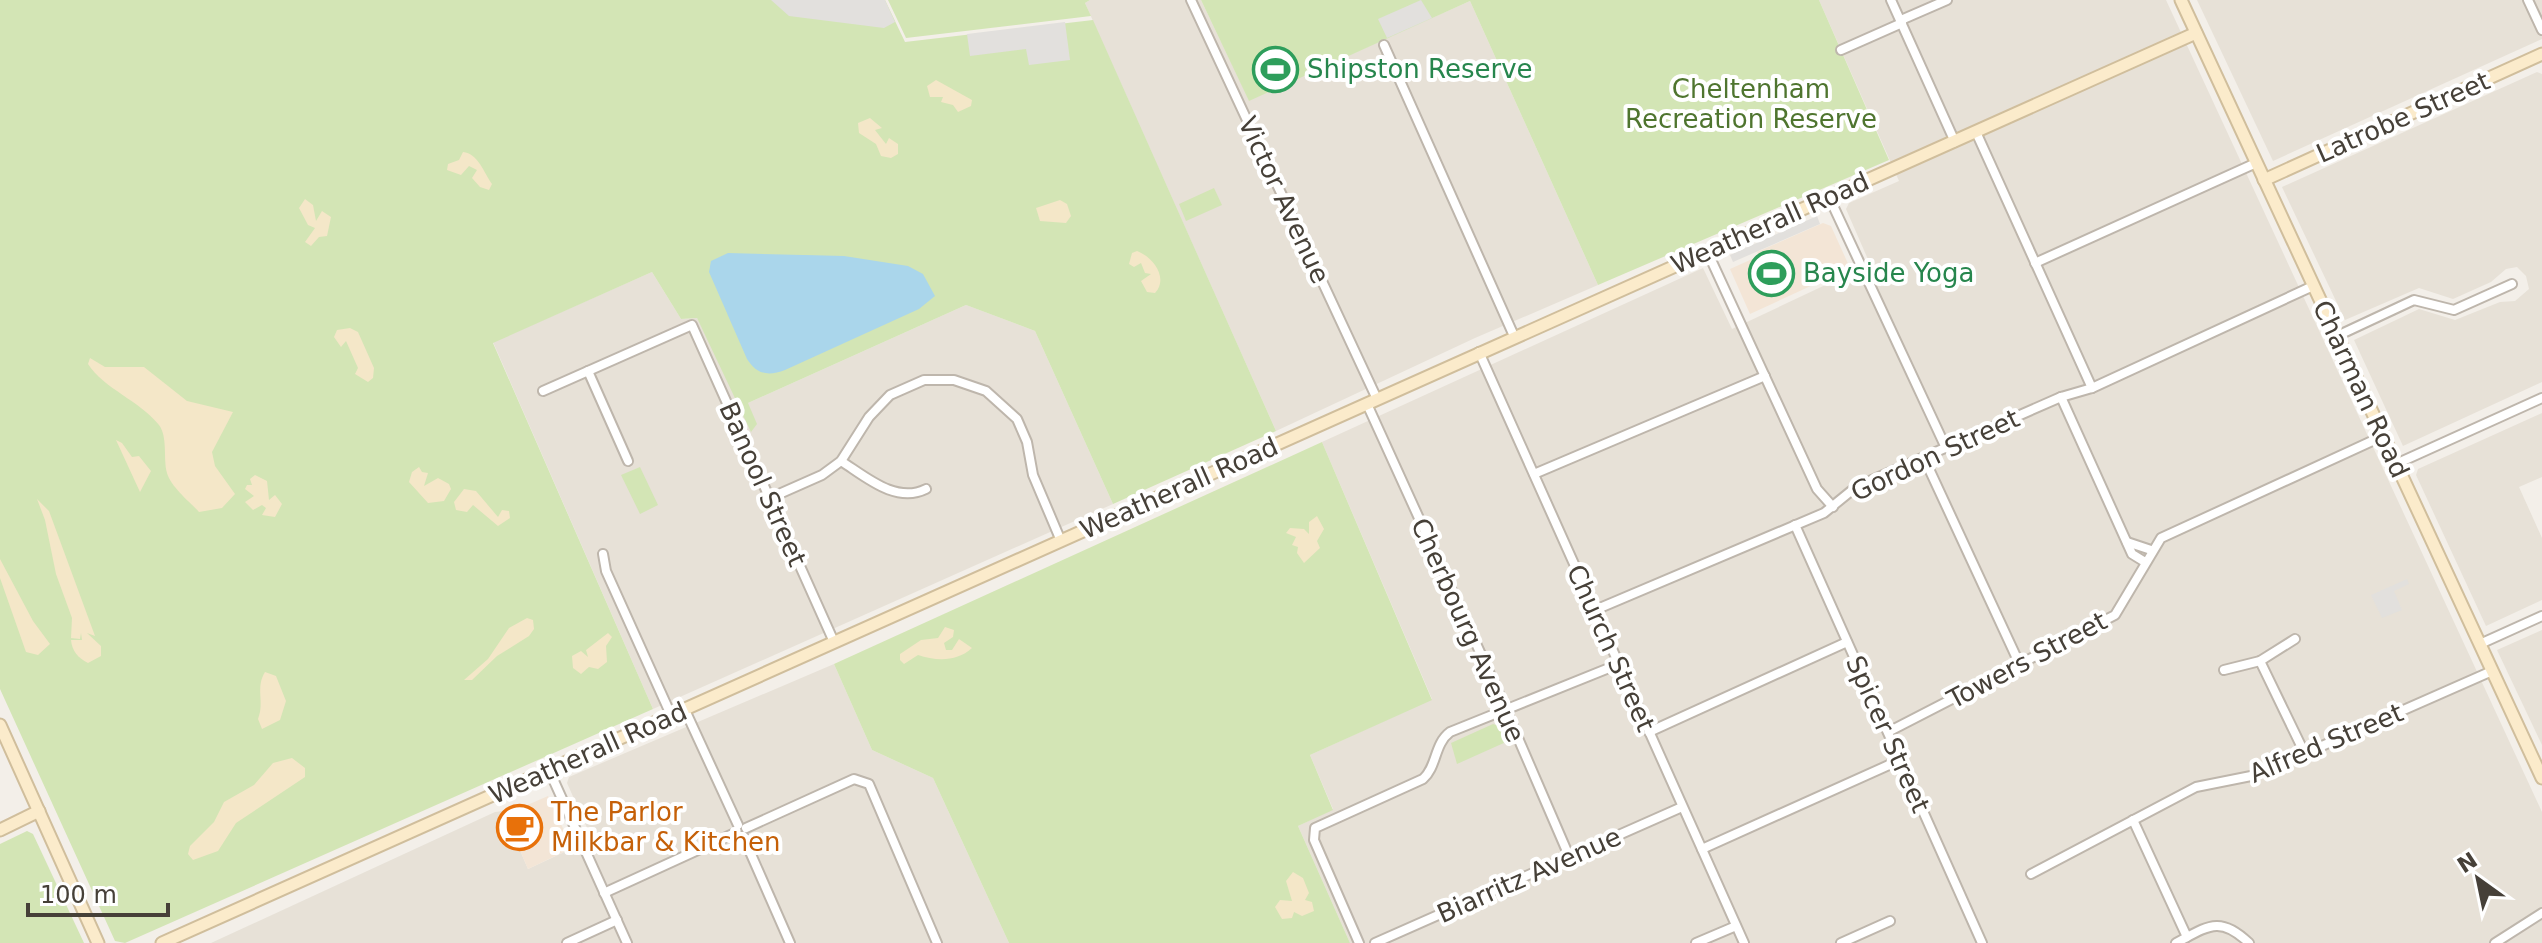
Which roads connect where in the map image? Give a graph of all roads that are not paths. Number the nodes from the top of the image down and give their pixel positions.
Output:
1 (1191, 0) edge
2 (1891, 0) edge
3 (1947, 0) edge
4 (2181, 0) edge
5 (2528, 0) edge
6 (1901, 22) junction
7 (2542, 30) edge
8 (2196, 33) junction
9 (1384, 45) dead end
10 (2542, 47) edge
11 (1841, 50) dead end
12 (2542, 54) edge
13 (1976, 132) junction
14 (1955, 142) junction
15 (2256, 163) junction
16 (2264, 180) junction
17 (1829, 197) junction
18 (1707, 251) junction
19 (2035, 263) junction
20 (2512, 284) dead end
21 (2315, 289) junction
22 (1514, 336) junction
23 (2337, 336) junction
24 (1479, 352) junction
25 (588, 371) junction
26 (1765, 376) junction
27 (2092, 388) junction
28 (543, 391) dead end
29 (2061, 397) junction
30 (2542, 398) edge
31 (1372, 402) junction
32 (2384, 439) junction
33 (1946, 448) junction
34 (1924, 458) junction
35 (628, 461) dead end
36 (841, 461) junction
37 (2396, 464) junction
38 (1534, 474) junction
39 (926, 489) dead end
40 (770, 498) junction
41 (1833, 507) junction
42 (1795, 525) junction
43 (1061, 541) junction
44 (2127, 542) junction
45 (2151, 550) junction
46 (603, 554) dead end
47 (2145, 562) junction
48 (1595, 610) junction
49 (2542, 616) edge
50 (2295, 639) dead end
51 (834, 642) junction
52 (1847, 642) junction
53 (2480, 644) junction
54 (2260, 661) junction
55 (1619, 664) junction
56 (2020, 665) junction
57 (2224, 670) dead end
58 (2492, 671) junction
59 (1505, 708) junction
60 (685, 710) junction
61 (671, 715) junction
62 (0, 725) edge
63 (1649, 732) junction
64 (1888, 732) junction
65 (2305, 754) junction
66 (1900, 760) junction
67 (549, 770) junction
68 (2542, 778) edge
69 (1682, 807) junction
70 (39, 811) junction
71 (2133, 820) junction
72 (0, 830) edge
73 (741, 830) junction
74 (1702, 849) junction
75 (1569, 856) junction
76 (2031, 874) dead end
77 (604, 893) junction
78 (2542, 913) edge
79 (617, 920) junction
80 (1890, 921) dead end
81 (1736, 926) junction
82 (2187, 937) junction
83 (98, 943) edge
84 (162, 943) edge
85 (567, 943) edge
86 (627, 943) edge
87 (790, 943) edge
88 (937, 943) edge
89 (1359, 943) edge
90 (1375, 943) edge
91 (1696, 943) edge
92 (1744, 943) edge
93 (1841, 943) edge
94 (1982, 943) edge
95 (2176, 943) edge
96 (2249, 943) edge
97 (2495, 943) edge

1 - 31 street, Victor Avenue
2 - 6 street
3 - 6 street
4 - 8 street, Charman Road
5 - 7 street
6 - 11 street
6 - 14 street
8 - 13 street, Weatherall Road
8 - 15 street, Charman Road
9 - 22 street
10 - 12 street
12 - 16 street, Latrobe Street
13 - 14 street, Weatherall Road
13 - 19 street
14 - 17 street, Weatherall Road
15 - 16 street, Charman Road
15 - 19 street
16 - 21 street, Charman Road
17 - 18 street, Weatherall Road
17 - 33 street
18 - 22 street, Weatherall Road
18 - 26 street
19 - 27 street
20 - 23 street
21 - 23 street, Charman Road
21 - 27 street, Gordon Street
22 - 24 street, Weatherall Road
23 - 32 street, Charman Road
24 - 31 street, Weatherall Road
24 - 38 street, Church Street
25 - 28 street
25 - 35 street
25 - 40 street, Banool Street
26 - 38 street
26 - 41 street
27 - 29 street, Gordon Street
29 - 33 street, Gordon Street
29 - 44 street
30 - 37 street
31 - 43 street, Weatherall Road
31 - 59 street, Cherbourg Avenue
32 - 37 street, Charman Road
32 - 45 street, Towers Street
33 - 34 street, Gordon Street
34 - 41 street, Gordon Street
34 - 56 street
36 - 39 street
36 - 40 street
36 - 43 street
37 - 53 street, Charman Road
38 - 48 street, Church Street
40 - 51 street, Banool Street
41 - 42 street, Gordon Street
42 - 48 street, Gordon Street
42 - 52 street, Spicer Street
43 - 51 street, Weatherall Road
44 - 45 street
44 - 47 street
45 - 47 street, Towers Street
46 - 61 street
47 - 56 street, Towers Street
48 - 55 street, Church Street
49 - 53 street
50 - 54 street
51 - 60 street, Weatherall Road
52 - 63 street
52 - 64 street, Spicer Street
53 - 58 street, Charman Road
54 - 57 street
54 - 65 street
55 - 59 street
55 - 63 street, Church Street
56 - 64 street, Towers Street
58 - 65 street, Alfred Street
58 - 68 street, Charman Road
59 - 75 street, Cherbourg Avenue
59 - 89 street
60 - 61 street, Weatherall Road
60 - 73 street
61 - 67 street, Weatherall Road
62 - 70 street
63 - 69 street, Church Street
64 - 66 street, Spicer Street
65 - 71 street, Alfred Street
66 - 74 street
66 - 94 street, Spicer Street
67 - 77 street
67 - 84 street, Weatherall Road
69 - 74 street, Church Street
69 - 75 street, Biarritz Avenue
70 - 72 street
70 - 83 street
71 - 76 street, Alfred Street
71 - 82 street
73 - 77 street
73 - 87 street
73 - 88 street
74 - 81 street, Church Street
75 - 90 street, Biarritz Avenue
77 - 79 street
78 - 97 street
79 - 85 street
79 - 86 street
80 - 93 street
81 - 91 street
81 - 92 street, Church Street
82 - 95 street
82 - 96 street

